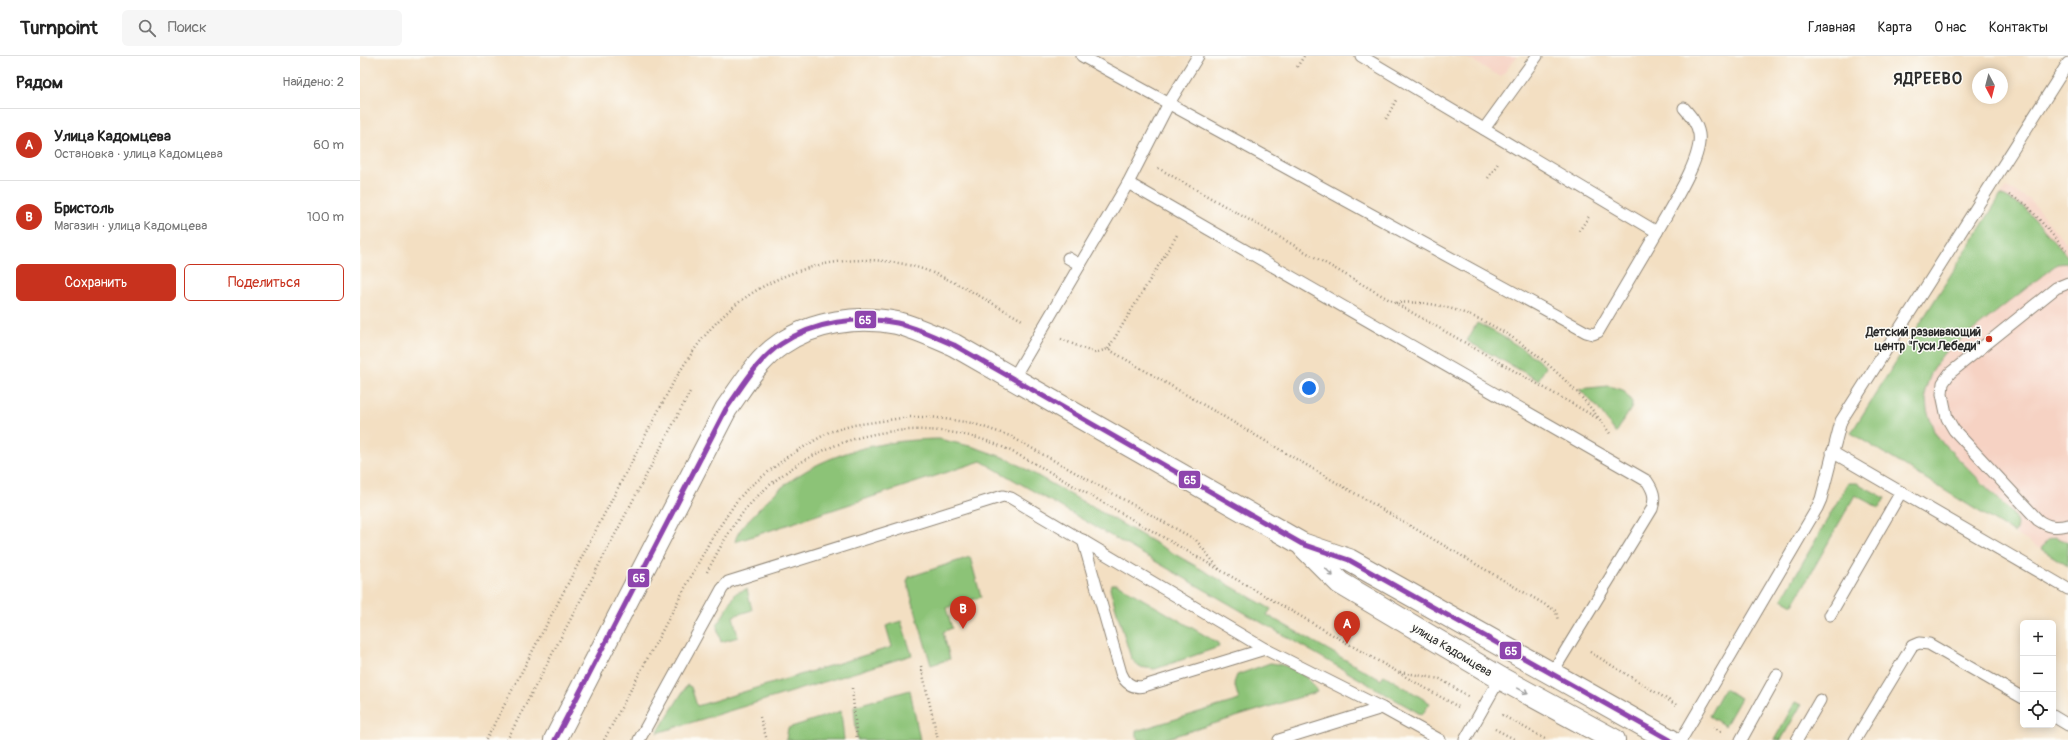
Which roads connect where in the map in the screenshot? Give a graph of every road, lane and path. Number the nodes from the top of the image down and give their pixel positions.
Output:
1 (1082, 56) edge
2 (1198, 56) edge
3 (1304, 56) edge
4 (1361, 56) edge
5 (1537, 56) edge
6 (2068, 63) edge
7 (1297, 67) dead end
8 (1169, 103) junction
9 (1684, 108) dead end
10 (1484, 129) junction
11 (1141, 158) junction
12 (1128, 183) junction
13 (1991, 184) junction
14 (1202, 193) junction
15 (1188, 217) junction
16 (1656, 232) junction
17 (2068, 253) edge
18 (1068, 258) dead end
19 (1080, 265) junction
20 (2068, 283) edge
21 (1396, 303) junction
22 (1042, 331) junction
23 (1108, 349) junction
24 (1013, 378) junction
25 (691, 390) dead end
26 (1599, 419) junction
27 (909, 430) dead end
28 (1832, 452) junction
29 (1604, 455) junction
30 (1902, 492) junction
31 (2068, 526) edge
32 (1082, 540) junction
33 (1302, 544) junction
34 (2068, 589) edge
35 (1830, 615) dead end
36 (1572, 641) junction
37 (1265, 649) junction
38 (921, 666) dead end
39 (1396, 671) junction
40 (1552, 673) junction
41 (1777, 675) dead end
42 (1500, 678) junction
43 (852, 688) dead end
44 (2020, 696) edge
45 (1471, 698) dead end
46 (1820, 700) dead end
47 (1382, 708) junction
48 (1465, 711) dead end
49 (1498, 712) dead end
50 (760, 716) dead end
51 (1695, 716) junction
52 (2056, 718) edge
53 (2068, 724) edge
54 (1493, 727) dead end
55 (1729, 736) dead end
56 (507, 740) edge
57 (555, 740) edge
58 (639, 740) edge
59 (767, 740) edge
60 (857, 740) edge
61 (938, 740) edge
62 (1279, 740) edge
63 (1440, 740) edge
64 (1465, 740) edge
65 (1516, 740) edge
66 (1546, 740) edge
67 (1614, 740) edge
68 (1670, 740) edge
69 (1681, 740) edge
70 (1741, 740) edge
71 (1797, 740) edge
72 (1855, 740) edge

1 - 8 lane
2 - 8 lane
3 - 7 path
4 - 10 lane
5 - 10 lane
6 - 13 lane
8 - 11 lane
8 - 16 lane
9 - 16 lane
10 - 16 lane
11 - 12 lane
11 - 14 path
12 - 15 lane
12 - 19 lane
13 - 17 path
13 - 28 lane
14 - 15 path
14 - 21 path
15 - 23 path
15 - 29 lane
18 - 19 lane
19 - 22 lane
20 - 31 lane
21 - 26 path
21 - 26 path
22 - 23 path
22 - 24 lane
23 - 36 path
24 - 33 street, улица Кадомцева
24 - 57 street, улица Кадомцева
25 - 56 path
26 - 29 path
27 - 39 path
28 - 30 lane
28 - 51 lane
29 - 36 lane
30 - 34 lane
30 - 35 lane
32 - 37 lane
32 - 37 lane
32 - 58 lane
33 - 40 street, улица Кадомцева
33 -> 42 street, улица Кадомцева
36 - 40 lane
36 - 51 path
37 - 47 lane
38 - 61 path
39 - 45 path
39 - 48 path
40 - 68 street, улица Кадомцева
41 - 70 lane
42 - 64 lane
42 -> 67 street, улица Кадомцева
43 - 60 path
44 - 72 lane
46 - 71 lane
47 - 62 lane
47 - 63 lane
49 - 66 path
50 - 59 path
51 - 55 path
51 - 69 lane
52 - 53 lane
54 - 65 path

